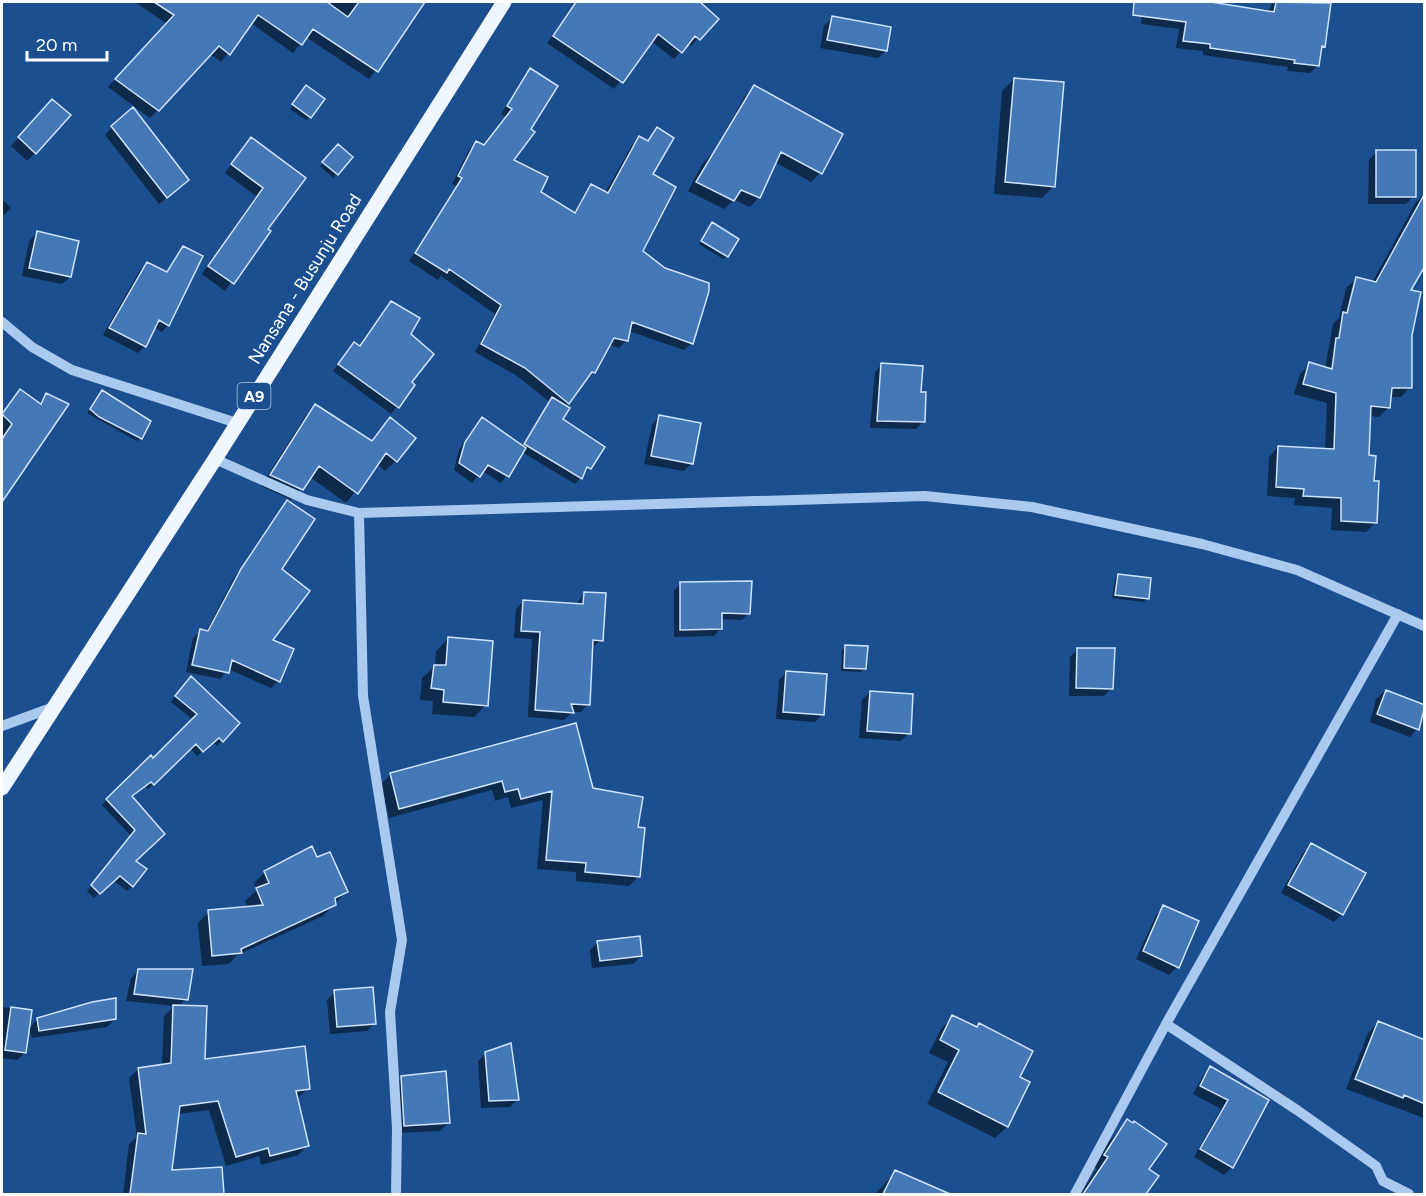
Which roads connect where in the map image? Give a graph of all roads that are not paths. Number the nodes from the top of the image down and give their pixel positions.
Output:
1 (504, 2) edge
2 (2, 322) edge
3 (237, 423) junction
4 (215, 459) junction
5 (359, 513) junction
6 (1398, 614) junction
7 (1425, 626) edge
8 (51, 708) junction
9 (2, 726) edge
10 (2, 788) edge
11 (1166, 1024) junction
12 (396, 1194) edge
13 (1075, 1194) edge
14 (1410, 1194) edge

1 - 3 main road, Nansana - Busunju Road / A9
2 - 3 street
3 - 4 main road, Nansana - Busunju Road / A9
4 - 5 street
4 - 8 main road, Nansana - Busunju Road / A9
5 - 6 street
5 - 12 street
6 - 7 street
6 - 11 street
8 - 9 street
8 - 10 main road, Nansana - Busunju Road / A9
11 - 13 street
11 - 14 street

